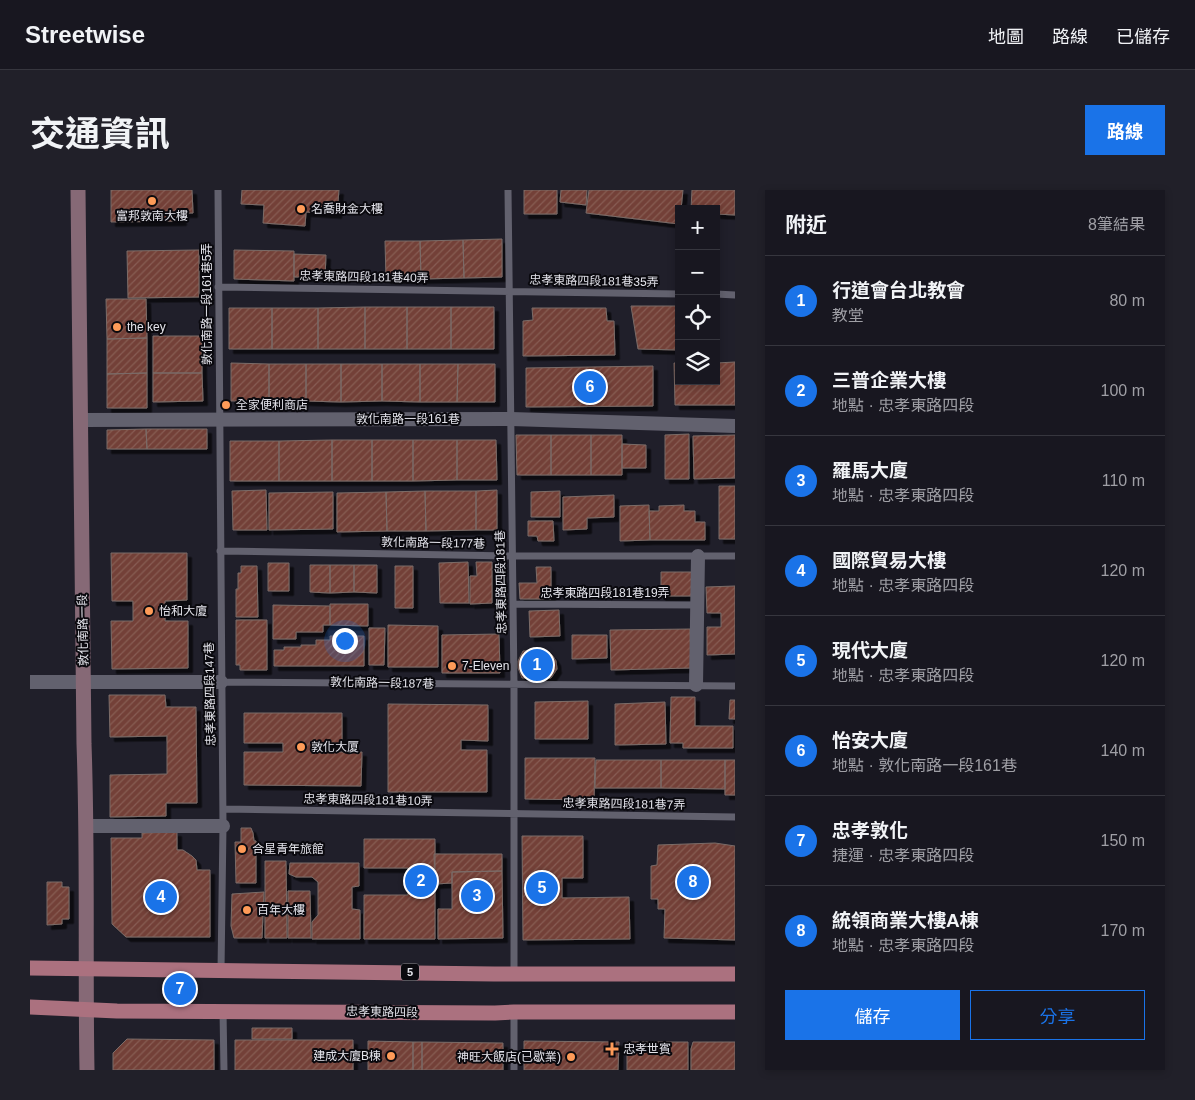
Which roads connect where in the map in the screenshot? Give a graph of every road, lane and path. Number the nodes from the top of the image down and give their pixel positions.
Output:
1 (78, 190) edge
2 (218, 190) edge
3 (508, 190) edge
4 (218, 287) junction
5 (509, 290) junction
6 (675, 294) edge
7 (720, 294) edge
8 (735, 295) edge
9 (220, 419) junction
10 (511, 419) junction
11 (81, 420) junction
12 (735, 426) edge
13 (220, 551) junction
14 (512, 556) junction
15 (698, 556) junction
16 (735, 556) edge
17 (513, 604) junction
18 (697, 605) junction
19 (30, 682) edge
20 (84, 682) junction
21 (221, 682) junction
22 (514, 685) junction
23 (696, 685) junction
24 (735, 686) edge
25 (223, 809) junction
26 (514, 813) junction
27 (735, 817) edge
28 (88, 826) junction
29 (223, 826) junction
30 (30, 968) edge
31 (86, 969) junction
32 (221, 970) junction
33 (514, 973) junction
34 (735, 974) edge
35 (30, 1007) edge
36 (86, 1009) junction
37 (223, 1011) junction
38 (514, 1012) junction
39 (735, 1012) edge
40 (87, 1070) edge
41 (224, 1070) edge
42 (514, 1070) edge

1 - 11 main road, 敦化南路一段
2 - 4 lane, 敦化南路一段161巷5弄
3 - 5 lane, 忠孝東路四段181巷
4 - 5 lane, 忠孝東路四段181巷40弄
4 - 9 lane, 敦化南路一段161巷5弄
5 - 6 lane, 忠孝東路四段181巷35弄
5 - 10 lane, 忠孝東路四段181巷
7 - 8 lane
9 - 10 street, 敦化南路一段161巷
9 - 11 street, 敦化南路一段161巷
9 - 13 lane, 忠孝東路四段147巷
10 - 12 street, 敦化南路一段161巷
10 - 14 lane, 忠孝東路四段181巷
11 - 20 main road, 敦化南路一段
13 - 14 lane, 敦化南路一段177巷
13 - 21 lane, 忠孝東路四段147巷
14 - 15 lane, 敦化南路一段177巷
14 - 17 lane, 忠孝東路四段181巷
15 - 16 lane, 敦化南路一段177巷
15 - 18 street
17 - 18 lane, 忠孝東路四段181巷19弄
17 - 22 lane, 忠孝東路四段181巷
18 - 23 street
19 - 20 street, 敦化南路一段187巷
20 - 21 street, 敦化南路一段187巷
20 - 28 main road, 敦化南路一段
21 - 22 lane, 敦化南路一段187巷
21 - 25 lane, 忠孝東路四段147巷
22 - 23 lane, 敦化南路一段187巷
22 - 26 lane, 忠孝東路四段181巷
23 - 24 lane, 敦化南路一段187巷
25 - 26 lane, 忠孝東路四段181巷10弄
25 - 29 lane, 忠孝東路四段147巷
26 - 27 lane, 忠孝東路四段181巷7弄
26 - 33 lane, 忠孝東路四段181巷
28 - 29 street
28 - 31 main road, 敦化南路一段
29 - 32 lane, 忠孝東路四段147巷
30 - 31 main road, 5
31 - 32 main road, 5
31 - 36 main road, 敦化南路一段
32 - 33 main road, 5
33 - 34 main road, 5
35 - 36 main road, 忠孝東路四段
36 - 37 main road, 忠孝東路四段
36 - 40 main road, 敦化南路一段
37 - 38 main road, 忠孝東路四段
37 - 41 lane
38 - 39 main road, 忠孝東路四段
38 - 42 lane

